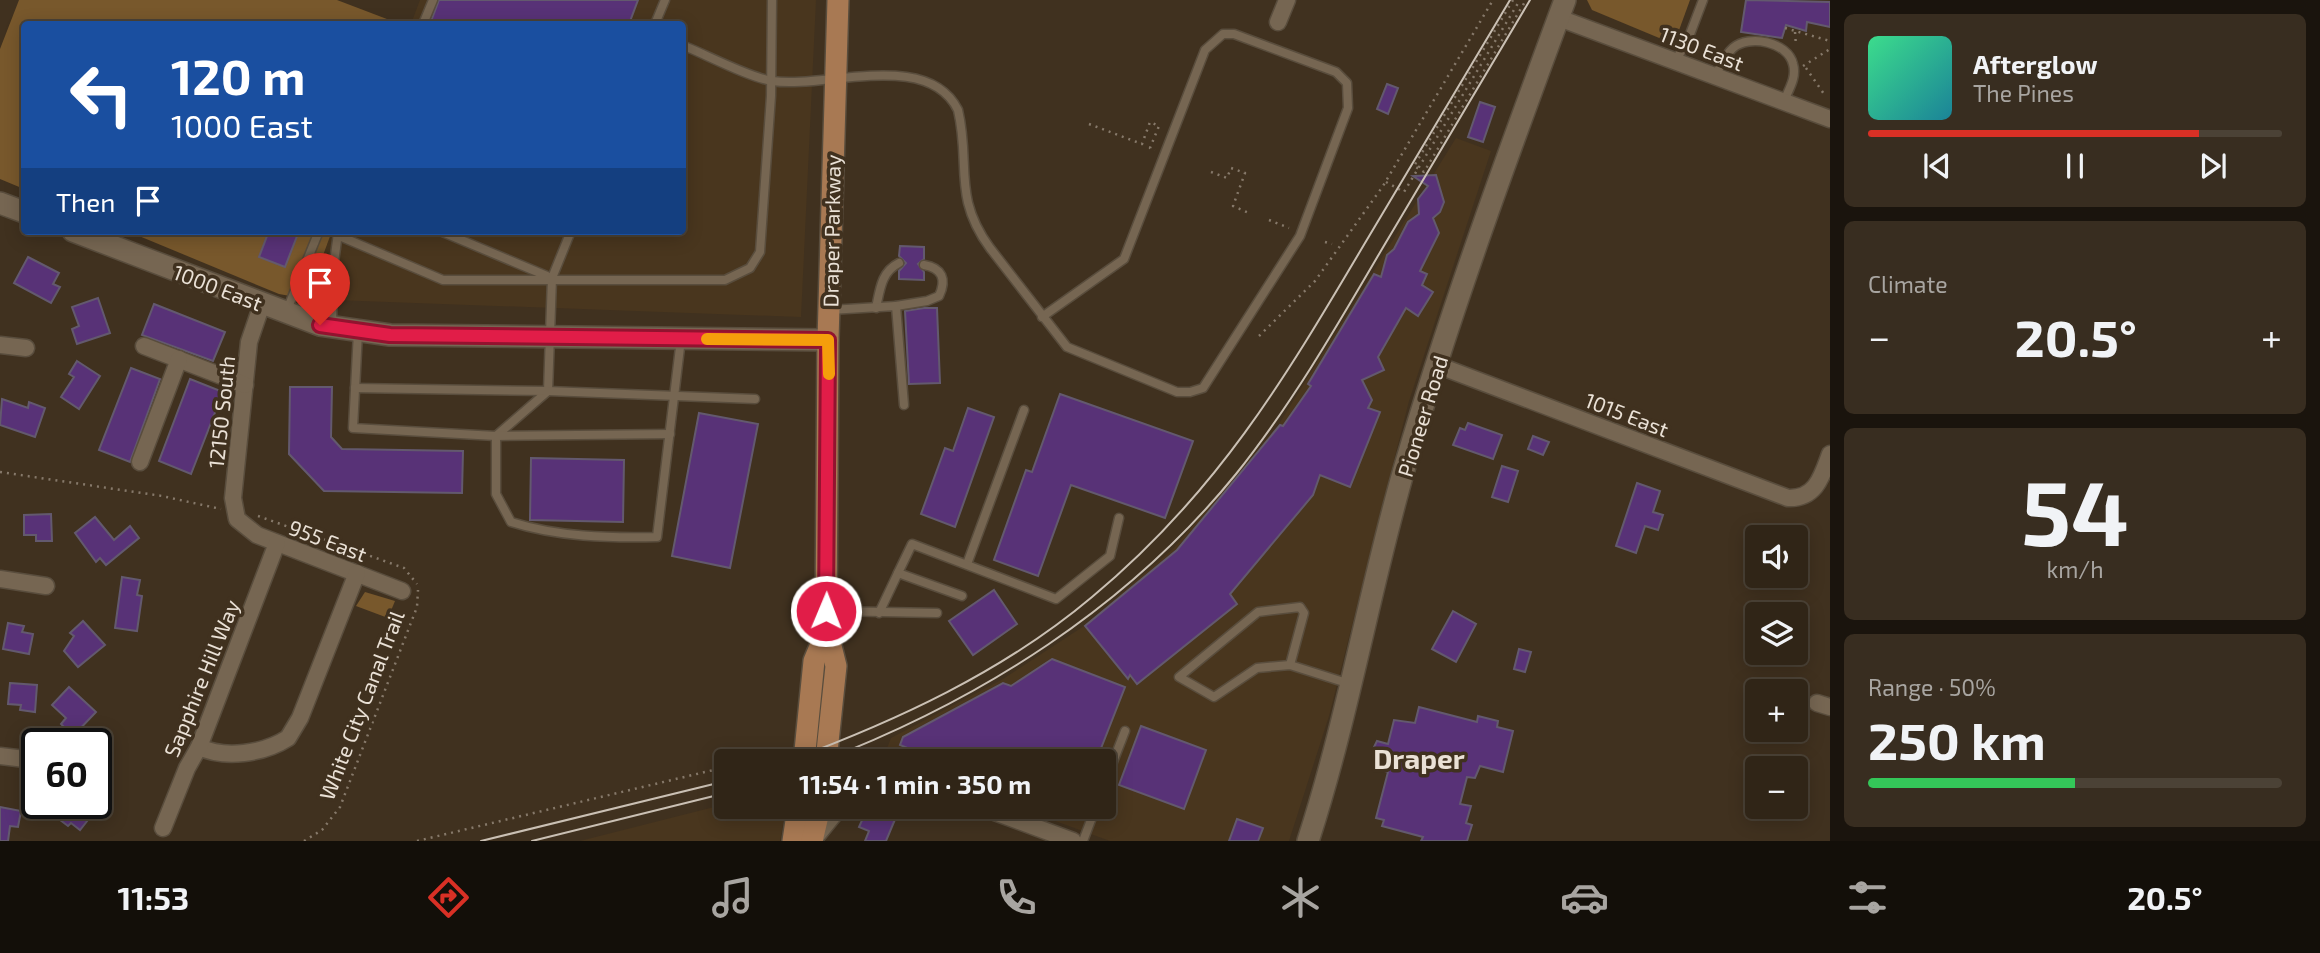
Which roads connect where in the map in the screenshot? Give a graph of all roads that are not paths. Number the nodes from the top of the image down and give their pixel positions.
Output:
1 (433, 0) edge
2 (665, 0) edge
3 (772, 0) edge
4 (838, 0) edge
5 (1287, 0) edge
6 (1703, 0) edge
7 (1562, 9) edge
8 (424, 21) edge
9 (656, 21) edge
10 (1278, 22) dead end
11 (686, 47) edge
12 (1675, 61) junction
13 (1715, 76) junction
14 (834, 78) junction
15 (771, 81) junction
16 (1784, 101) junction
17 (1830, 118) edge
18 (0, 203) edge
19 (21, 211) edge
20 (83, 235) edge
21 (317, 235) edge
22 (338, 235) edge
23 (342, 235) edge
24 (450, 235) edge
25 (569, 235) edge
26 (899, 263) dead end
27 (924, 264) dead end
28 (552, 278) junction
29 (262, 304) junction
30 (896, 306) junction
31 (876, 308) junction
32 (830, 310) junction
33 (286, 313) junction
34 (1042, 317) junction
35 (332, 327) junction
36 (358, 332) junction
37 (550, 337) junction
38 (681, 339) junction
39 (828, 340) junction
40 (0, 345) edge
41 (144, 346) dead end
42 (26, 348) dead end
43 (179, 359) junction
44 (1437, 365) junction
45 (245, 385) junction
46 (355, 388) junction
47 (548, 391) junction
48 (675, 395) junction
49 (755, 400) dead end
50 (904, 405) dead end
51 (1024, 410) dead end
52 (670, 434) junction
53 (496, 436) junction
54 (1830, 454) edge
55 (139, 462) dead end
56 (238, 518) joint
57 (1119, 518) dead end
58 (277, 543) junction
59 (967, 564) junction
60 (356, 573) junction
61 (898, 573) junction
62 (0, 579) edge
63 (46, 586) dead end
64 (402, 591) dead end
65 (962, 596) dead end
66 (879, 613) junction
67 (937, 613) dead end
68 (826, 620) junction
69 (1290, 665) junction
70 (1350, 684) junction
71 (1125, 731) dead end
72 (199, 747) junction
73 (799, 749) edge
74 (827, 749) edge
75 (1116, 754) edge
76 (0, 756) edge
77 (21, 759) edge
78 (796, 819) edge
79 (817, 819) edge
80 (830, 819) edge
81 (1013, 819) edge
82 (1091, 819) edge
83 (163, 828) dead end
84 (793, 841) edge
85 (812, 841) edge
86 (1073, 841) edge
87 (1083, 841) edge
88 (1308, 841) edge

1 - 8 lane
2 - 9 lane
3 - 15 lane
4 - 14 main road, Draper Parkway
5 - 10 street
6 - 12 lane
7 - 12 street, 1130 East
7 - 44 street, Pioneer Road
11 - 15 lane
12 - 13 street, 1130 East
13 - 16 street, 1130 East
13 - 16 lane
14 - 15 lane
14 - 32 main road, Draper Parkway
14 - 34 lane
15 - 28 lane
16 - 17 street, 1130 East
18 - 19 street
20 - 29 street, 1000 East
21 - 33 lane
22 - 35 lane
23 - 28 lane
24 - 28 lane
25 - 28 lane
26 - 31 lane
27 - 30 lane
28 - 37 lane
29 - 33 street, 1000 East
29 - 45 street, 12150 South
30 - 31 lane
30 - 50 lane
31 - 32 lane
32 - 39 main road, Draper Parkway
33 - 35 street, 1000 East
34 - 34 lane
35 - 36 street, 1000 East
36 - 37 street, 1000 East
36 - 46 lane
37 - 38 street, 1000 East
37 - 47 lane
38 - 39 street, 1000 East
38 - 48 lane
39 - 68 main road, Draper Parkway
40 - 42 street
41 - 43 street
43 - 45 street
43 - 55 street
44 - 54 street, 1015 East
44 - 70 street, Pioneer Road
45 - 56 street, 12150 South
46 - 47 lane
46 - 53 lane
47 - 48 lane
47 - 53 lane
48 - 49 lane
48 - 52 lane
51 - 59 lane
52 - 53 lane
52 - 53 lane
56 - 58 street, 955 East
57 - 59 lane
58 - 60 street, 955 East
58 - 72 street, Sapphire Hill Way
59 - 61 lane
60 - 64 street, 955 East
60 - 72 street
61 - 65 lane
61 - 66 lane
62 - 63 street
66 - 67 lane
66 - 68 lane
68 - 73 main road, Draper Parkway
68 - 74 main road, Draper Parkway
69 - 69 lane
69 - 70 lane
70 - 88 street, Pioneer Road
71 - 75 lane
72 - 83 street, Sapphire Hill Way
76 - 77 street
78 - 84 main road
79 - 85 main road
80 - 85 street
81 - 86 street
82 - 87 lane

